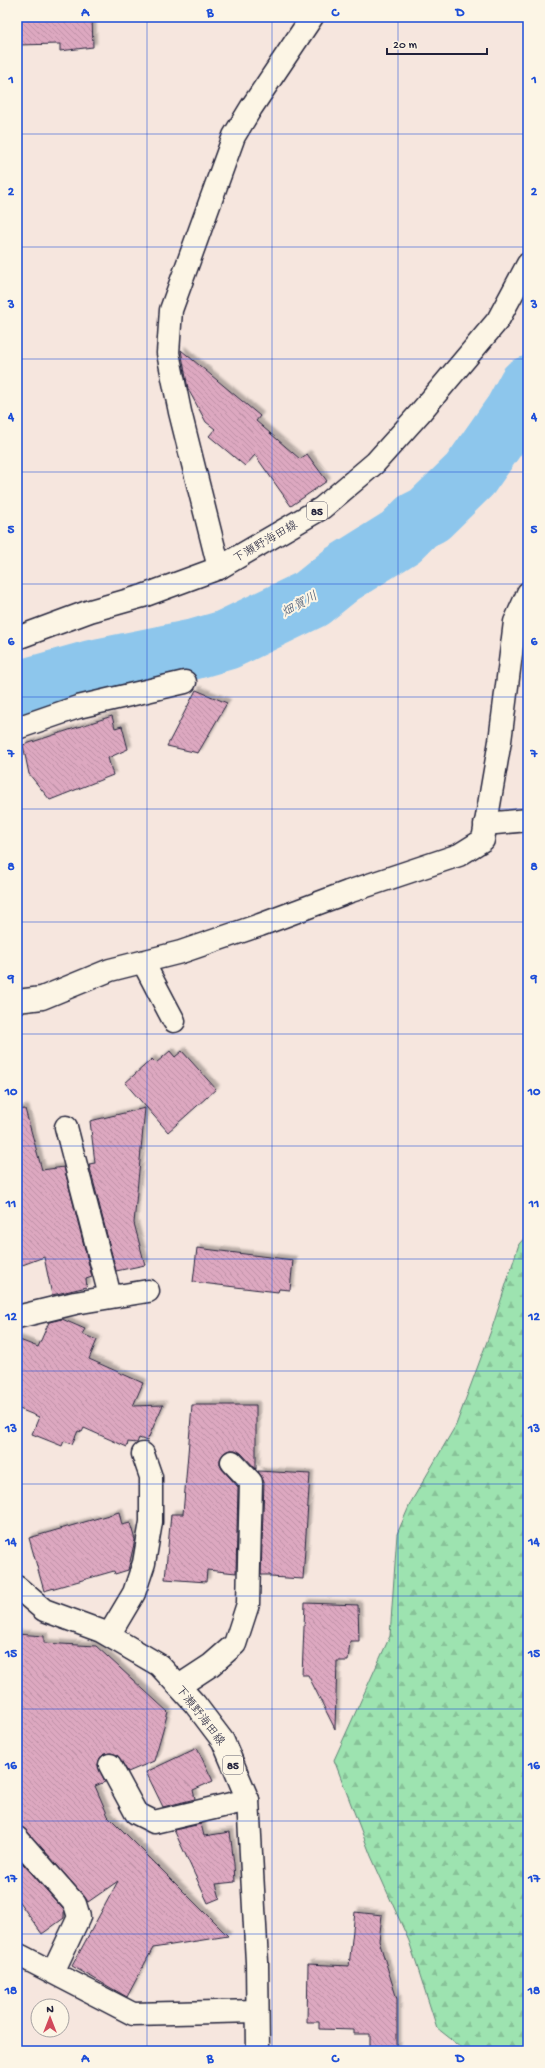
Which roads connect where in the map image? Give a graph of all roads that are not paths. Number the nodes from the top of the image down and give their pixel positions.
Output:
1 (312, 17) edge
2 (528, 264) edge
3 (219, 568) junction
4 (528, 593) edge
5 (17, 638) edge
6 (186, 682) dead end
7 (17, 728) edge
8 (528, 820) edge
9 (485, 824) junction
10 (143, 962) junction
11 (17, 1001) edge
12 (174, 1021) dead end
13 (66, 1127) dead end
14 (148, 1291) dead end
15 (110, 1296) junction
16 (17, 1317) edge
17 (143, 1454) dead end
18 (232, 1462) dead end
19 (17, 1587) edge
20 (109, 1635) junction
21 (179, 1686) junction
22 (110, 1765) dead end
23 (248, 1800) junction
24 (17, 1838) edge
25 (21, 1956) dead end
26 (53, 1972) junction
27 (257, 2011) junction
28 (258, 2051) edge

1 - 3 street
2 - 3 street, 下瀬野海田線 / 85
3 - 5 street, 下瀬野海田線 / 85
4 - 9 street
6 - 7 street
8 - 9 street
9 - 10 street
10 - 11 street
10 - 12 street
13 - 15 street
14 - 15 street
15 - 16 street
17 - 20 street
18 - 21 street
19 - 20 street, 下瀬野海田線 / 85
20 - 21 street, 下瀬野海田線 / 85
21 - 23 street, 下瀬野海田線 / 85
22 - 23 street
23 - 27 street, 下瀬野海田線 / 85
24 - 26 street
25 - 26 street
26 - 27 street
27 - 28 street, 下瀬野海田線 / 85

